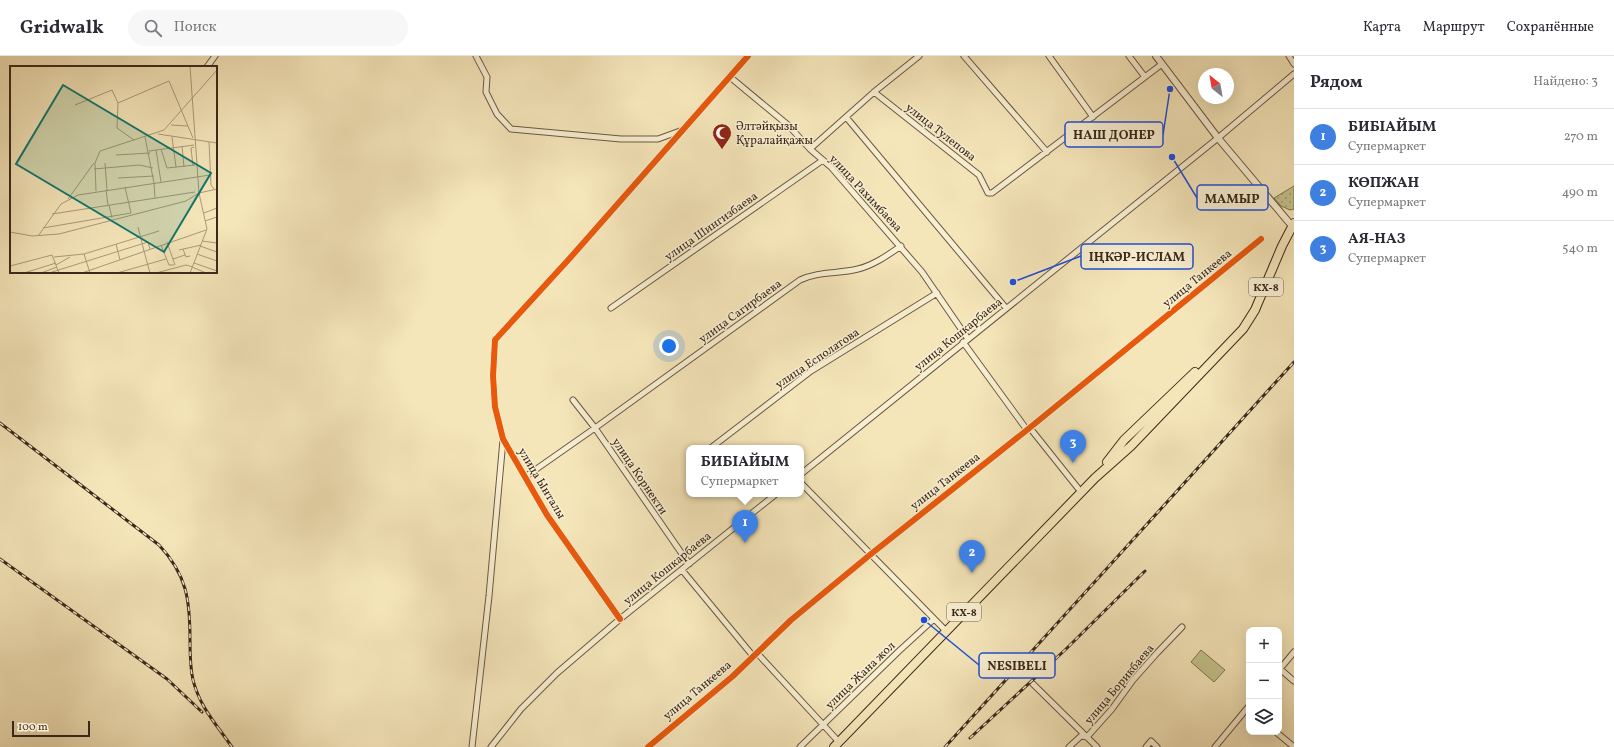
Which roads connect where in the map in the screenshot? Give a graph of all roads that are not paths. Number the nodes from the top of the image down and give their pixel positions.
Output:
1 (215, 56) edge
2 (476, 56) edge
3 (748, 56) edge
4 (919, 56) edge
5 (964, 56) edge
6 (1049, 56) edge
7 (1129, 56) edge
8 (1156, 56) edge
9 (1289, 56) edge
10 (1162, 64) junction
11 (1294, 64) edge
12 (208, 66) edge
13 (1294, 74) edge
14 (730, 77) junction
15 (1145, 77) junction
16 (874, 92) junction
17 (846, 117) junction
18 (1093, 117) junction
19 (681, 130) junction
20 (1218, 138) junction
21 (810, 149) junction
22 (1047, 152) junction
23 (823, 160) junction
24 (1293, 225) edge
25 (1261, 239) dead end
26 (901, 246) junction
27 (937, 293) junction
28 (611, 308) dead end
29 (1006, 308) junction
30 (966, 341) junction
31 (1228, 345) junction
32 (573, 400) dead end
33 (595, 428) junction
34 (1028, 429) junction
35 (503, 439) junction
36 (1124, 440) junction
37 (713, 445) edge
38 (1131, 446) junction
39 (804, 472) edge
40 (525, 477) junction
41 (1095, 478) junction
42 (804, 486) edge
43 (1081, 492) junction
44 (772, 497) edge
45 (871, 554) junction
46 (689, 564) junction
47 (682, 570) junction
48 (620, 618) junction
49 (934, 619) junction
50 (1182, 627) dead end
51 (946, 631) junction
52 (1294, 652) edge
53 (755, 654) junction
54 (1282, 666) edge
55 (1282, 671) edge
56 (1294, 681) edge
57 (1033, 684) dead end
58 (1246, 711) edge
59 (823, 725) junction
60 (1280, 735) edge
61 (1087, 737) junction
62 (836, 744) edge
63 (472, 747) edge
64 (491, 747) edge
65 (648, 747) edge
66 (800, 747) edge
67 (1069, 747) edge
68 (1097, 747) edge
69 (1146, 747) edge
70 (1157, 747) edge
71 (1215, 747) edge
72 (1294, 747) edge

1 - 12 street
2 - 19 street
3 - 14 street
4 - 16 street
5 - 22 street
6 - 18 street
7 - 15 street
8 - 10 street
9 - 11 street
10 - 15 street, улица Тулепова
10 - 20 street
13 - 20 street, улица Кошкарбаева
14 - 19 street
14 - 21 street, улица Рахимбаева
15 - 18 street, улица Тулепова
16 - 17 street
16 - 22 street, улица Тулепова
17 - 21 street
17 - 29 street
18 - 22 street, улица Тулепова
19 - 35 street, улица Ынталы
20 - 24 street
20 - 29 street, улица Кошкарбаева
21 - 23 street, улица Рахимбаева
23 - 26 street, улица Рахимбаева
23 - 28 street, улица Шингизбаева
24 - 31 main road, КХ-8
25 - 34 street, улица Танкеева
26 - 27 street, улица Рахимбаева
26 - 33 street, улица Сагирбаева
27 - 30 street, улица Рахимбаева
27 - 37 street, улица Есполатова
29 - 30 street, улица Кошкарбаева
30 - 34 street, улица Рахимбаева
30 - 39 street, улица Кошкарбаева
31 - 36 main road, КХ-8
31 - 38 main road, КХ-8
32 - 33 street, улица Корнекти
33 - 40 street, улица Сагирбаева
33 - 46 street, улица Корнекти
34 - 43 street, улица Рахимбаева
34 - 45 street, улица Танкеева
35 - 40 street, улица Ынталы
35 - 63 street
36 - 38 main road
36 - 41 main road, КХ-8
38 - 41 main road, КХ-8
40 - 48 street, улица Ынталы
41 - 43 main road, КХ-8
42 - 45 street
43 - 51 main road, КХ-8
44 - 46 street, улица Кошкарбаева
45 - 49 street
45 - 53 street, улица Танкеева
46 - 47 street, улица Кошкарбаева
47 - 48 street, улица Кошкарбаева
47 - 53 street
48 - 64 street, улица Кошкарбаева
49 - 51 street
49 - 59 street, улица Жана жол
50 - 61 street, улица Борикбаева
51 - 62 main road, КХ-8
52 - 54 street
53 - 59 street
53 - 65 street, улица Танкеева
55 - 56 street
57 - 61 street
58 - 71 street
59 - 62 street
59 - 66 street, улица Жана жол
60 - 72 street
61 - 67 street, улица Борикбаева
61 - 68 street
69 - 70 street

